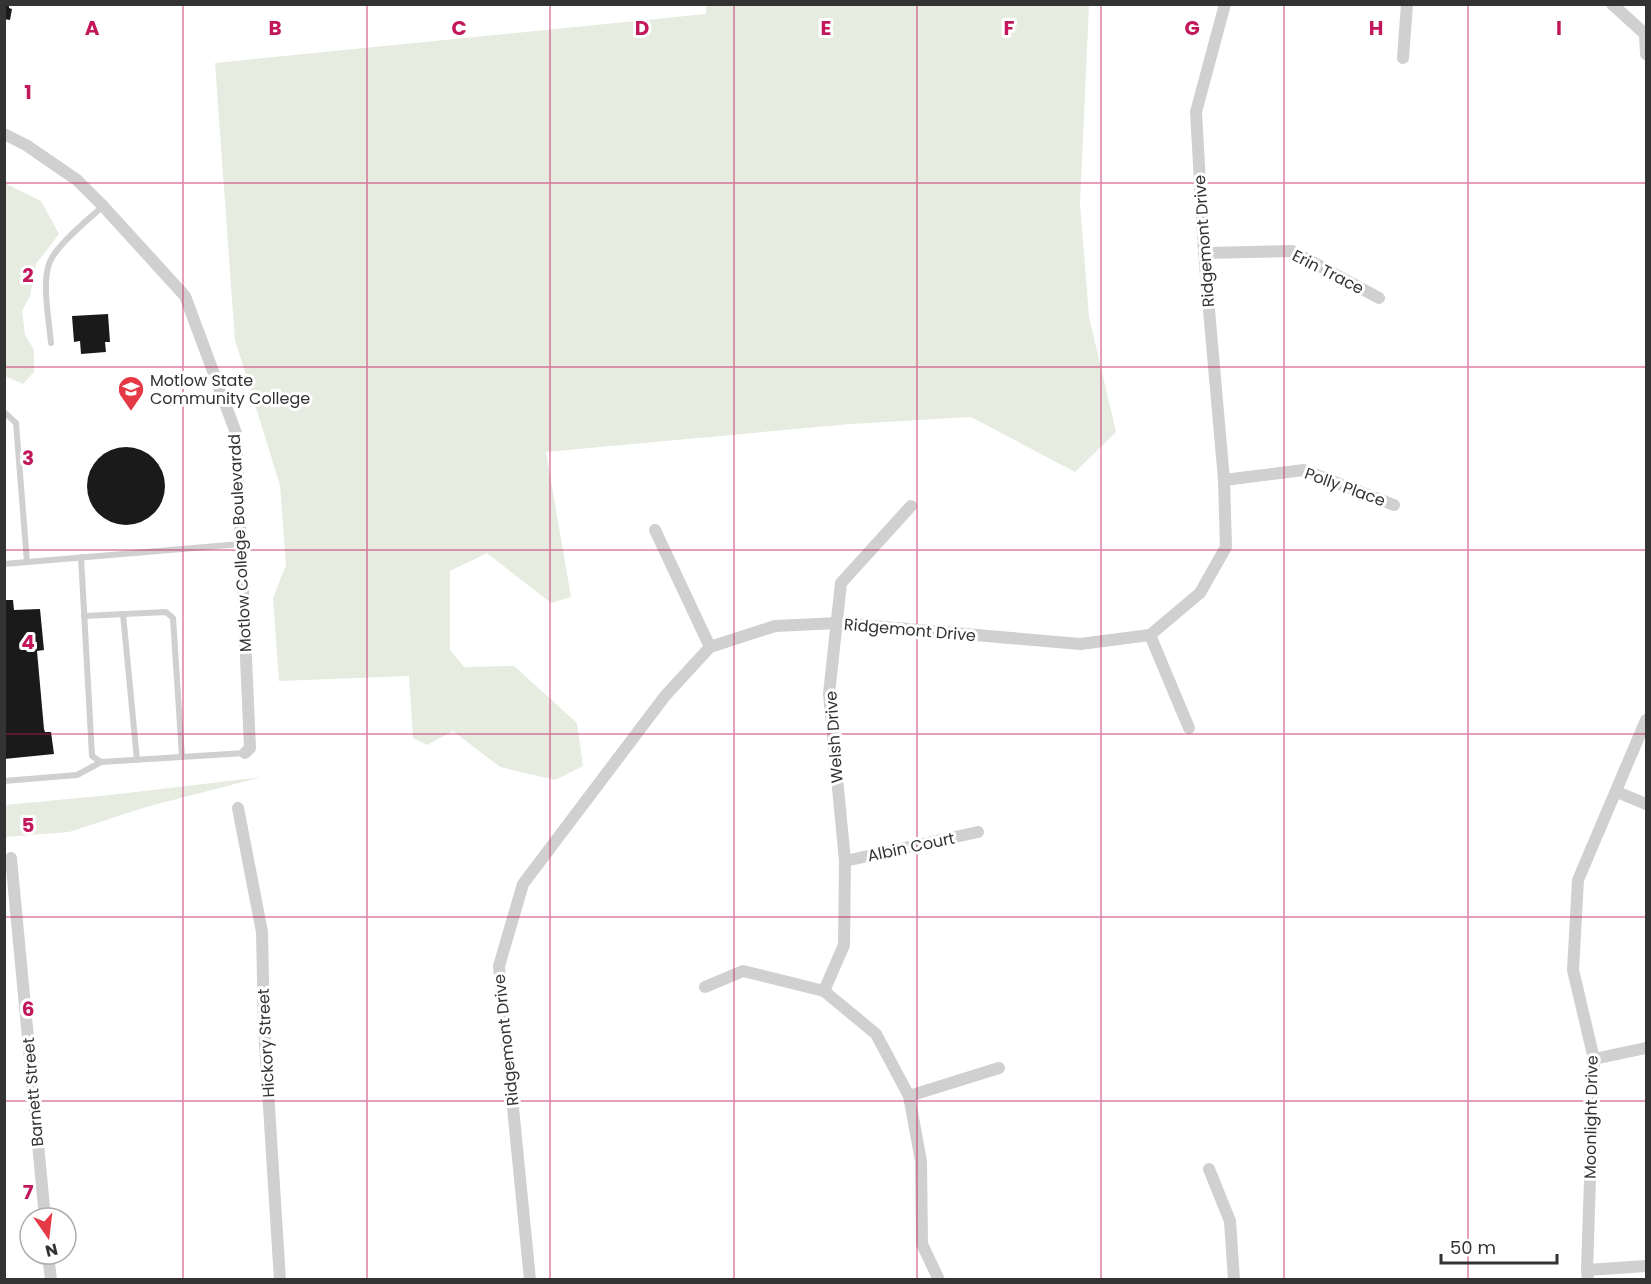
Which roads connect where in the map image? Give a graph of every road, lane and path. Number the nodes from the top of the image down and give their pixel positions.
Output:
1 (1225, 4) edge
2 (1407, 4) edge
3 (1612, 4) edge
4 (1647, 54) edge
5 (1402, 58) dead end
6 (4, 134) edge
7 (103, 206) junction
8 (1204, 253) junction
9 (1379, 298) dead end
10 (51, 343) dead end
11 (4, 412) edge
12 (1224, 480) junction
13 (1394, 505) dead end
14 (911, 506) dead end
15 (655, 530) dead end
16 (241, 544) junction
17 (81, 557) junction
18 (27, 562) junction
19 (4, 564) edge
20 (123, 614) junction
21 (84, 616) junction
22 (837, 623) junction
23 (1150, 635) junction
24 (710, 646) junction
25 (1647, 720) edge
26 (1189, 728) dead end
27 (245, 753) joint
28 (182, 758) junction
29 (137, 760) junction
30 (101, 762) junction
31 (4, 781) edge
32 (1617, 792) junction
33 (1647, 804) edge
34 (238, 808) dead end
35 (978, 832) dead end
36 (11, 858) dead end
37 (845, 861) junction
38 (705, 987) dead end
39 (824, 991) junction
40 (1647, 1048) edge
41 (1594, 1059) junction
42 (999, 1068) dead end
43 (909, 1096) junction
44 (1209, 1169) dead end
45 (44, 1206) edge
46 (1647, 1266) edge
47 (1587, 1275) edge
48 (280, 1280) edge
49 (530, 1280) edge
50 (939, 1280) edge
51 (1234, 1280) edge

1 - 8 street, Ridgemont Drive
2 - 5 street
3 - 4 street
6 - 7 street, Motlow College Boulevardd
7 - 10 lane
7 - 16 street, Motlow College Boulevardd
8 - 9 street, Erin Trace
8 - 12 street, Ridgemont Drive
11 - 18 lane
12 - 13 street, Polly Place
12 - 23 street, Ridgemont Drive
14 - 22 street, Welsh Drive
15 - 24 street
16 - 17 lane
16 - 27 street, Motlow College Boulevardd
17 - 18 lane
17 - 21 lane
18 - 19 lane
20 - 21 lane
20 - 28 lane
20 - 29 lane
21 - 30 lane
22 - 23 street, Ridgemont Drive
22 - 24 street, Ridgemont Drive
22 - 37 street, Welsh Drive
23 - 26 street
24 - 49 street, Ridgemont Drive
25 - 32 street, Moonlight Drive
27 - 28 lane
28 - 29 lane
29 - 30 lane
30 - 31 lane
32 - 33 street
32 - 41 street, Moonlight Drive
34 - 48 street, Hickory Street
35 - 37 street, Albin Court
36 - 45 street, Barnett Street
37 - 39 street, Welsh Drive
38 - 39 street
39 - 43 street
40 - 41 street
41 - 47 street, Moonlight Drive
42 - 43 street
43 - 50 street
44 - 51 street
46 - 47 street

